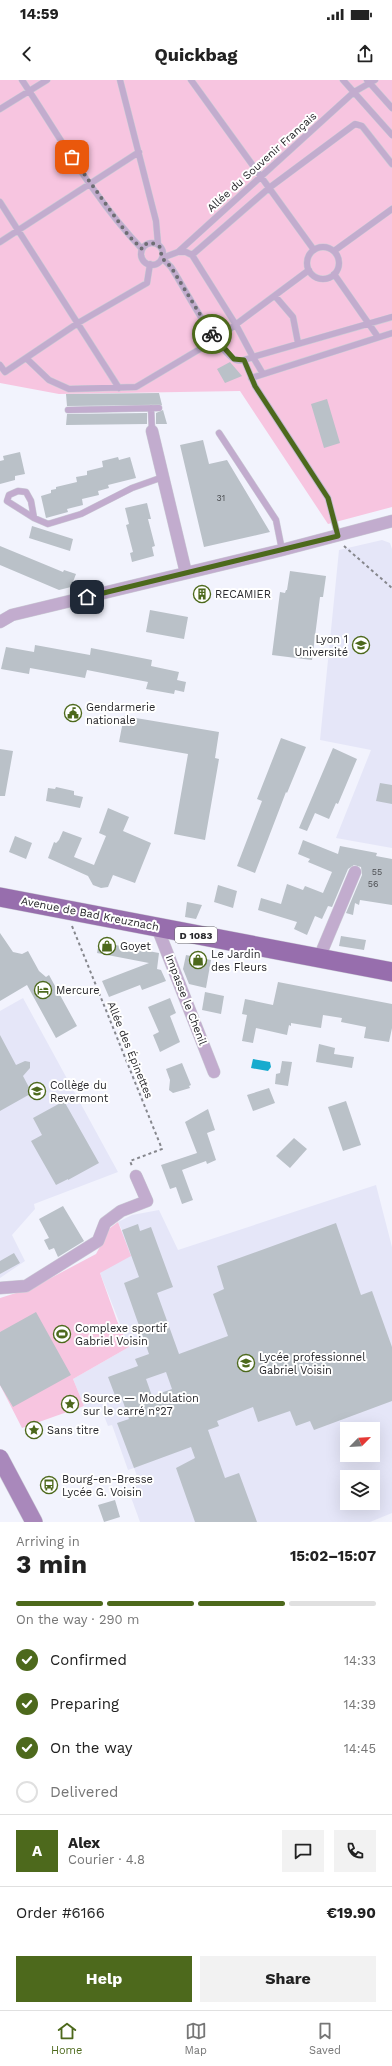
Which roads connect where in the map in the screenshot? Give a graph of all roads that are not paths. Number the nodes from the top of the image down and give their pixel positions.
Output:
1 (22, 80) edge
2 (47, 80) edge
3 (120, 80) edge
4 (191, 80) edge
5 (343, 80) edge
6 (371, 81) edge
7 (29, 91) junction
8 (354, 92) junction
9 (392, 108) edge
10 (0, 110) edge
11 (392, 135) edge
12 (139, 152) junction
13 (392, 164) edge
14 (260, 177) junction
15 (90, 184) junction
16 (269, 188) junction
17 (0, 202) edge
18 (392, 209) edge
19 (18, 230) junction
20 (0, 242) edge
21 (158, 244) junction
22 (142, 249) junction
23 (314, 250) junction
24 (334, 251) junction
25 (178, 252) junction
26 (192, 255) junction
27 (162, 258) junction
28 (150, 264) junction
29 (309, 270) junction
30 (334, 274) junction
31 (275, 296) junction
32 (392, 317) edge
33 (78, 323) junction
34 (370, 323) junction
35 (236, 325) junction
36 (392, 333) edge
37 (378, 337) junction
38 (215, 340) junction
39 (298, 343) junction
40 (254, 357) junction
41 (26, 358) junction
42 (244, 360) junction
43 (0, 365) edge
44 (2, 372) edge
45 (263, 374) junction
46 (251, 378) junction
47 (119, 388) junction
48 (152, 408) junction
49 (159, 408) dead end
50 (68, 410) dead end
51 (152, 431) joint
52 (219, 434) dead end
53 (163, 477) junction
54 (34, 518) junction
55 (392, 521) edge
56 (341, 541) junction
57 (282, 550) junction
58 (186, 573) junction
59 (0, 622) edge
60 (355, 872) dead end
61 (0, 897) edge
62 (157, 927) junction
63 (319, 958) junction
64 (392, 972) edge
65 (214, 1072) dead end
66 (136, 1176) road end
67 (0, 1288) edge
68 (0, 1458) edge
69 (34, 1522) edge

1 - 7 lane
2 - 7 lane
3 - 12 lane
4 - 14 lane
5 - 8 lane
6 - 8 lane, Allée du Souvenir Français
6 - 9 lane
7 - 10 lane
7 - 15 lane
8 - 11 lane
8 - 14 lane, Allée du Souvenir Français
12 - 15 lane
12 - 21 lane
13 - 16 lane
14 - 16 lane
14 - 25 lane, Allée du Souvenir Français
15 - 19 lane
15 - 22 lane
16 - 23 lane
16 - 26 lane
17 - 19 lane
18 - 24 lane
19 - 20 lane
19 - 33 lane
21 - 22 lane
21 - 27 lane
22 - 28 lane
23 - 24 lane
23 - 29 lane
24 - 30 lane
25 - 26 lane
25 - 27 lane, Allée du Souvenir Français
26 - 35 lane
27 - 28 lane
27 - 38 lane
28 - 33 lane
29 - 30 lane
29 - 31 lane
30 - 34 lane
31 - 35 lane
31 - 39 lane
32 - 34 lane
33 - 41 lane
33 - 47 lane
34 - 37 lane
34 - 39 lane
35 - 38 lane
35 - 40 lane
36 - 37 lane
37 - 45 lane
38 - 42 lane
38 - 47 lane
39 - 40 lane
40 - 42 lane
40 - 45 lane
41 - 44 lane
41 - 47 lane
42 - 46 lane
43 - 44 lane
45 - 46 lane
46 - 56 lane
48 - 49 lane
48 - 50 lane
48 - 51 lane
51 - 53 street
52 - 57 lane
53 - 54 lane
53 - 58 street
54 - 54 lane
55 - 56 street
56 - 57 street
57 - 58 street
58 - 59 street
60 - 63 street
61 - 62 main road, Avenue de Bad Kreuznach / D 1083
62 - 63 main road, Avenue de Bad Kreuznach / D 1083
62 - 65 street, Impasse le Chenil
63 - 64 main road, Avenue de Bad Kreuznach / D 1083
66 - 67 street
68 - 69 main road

